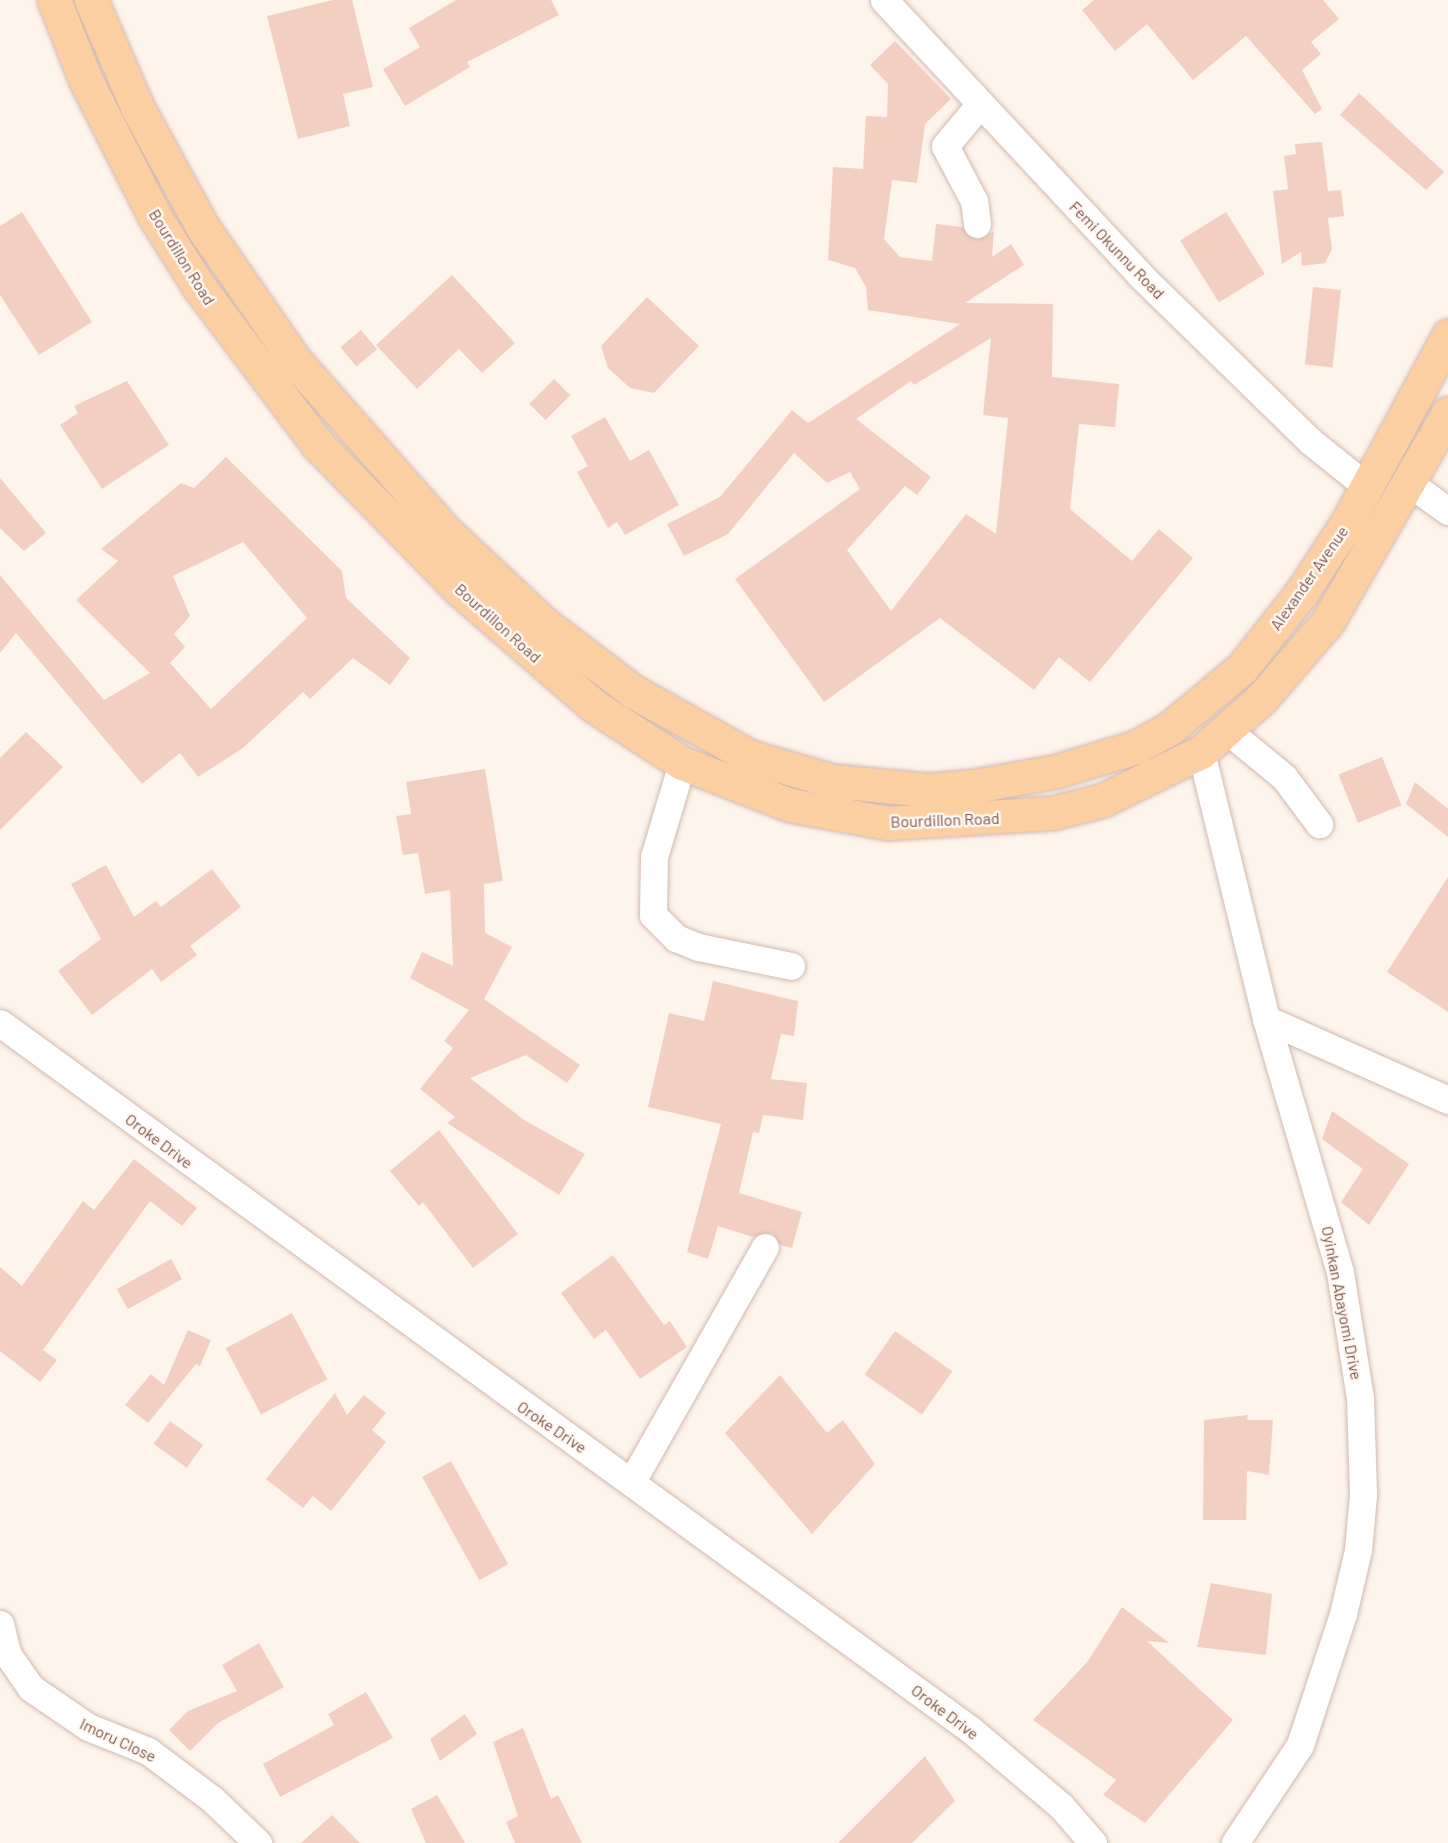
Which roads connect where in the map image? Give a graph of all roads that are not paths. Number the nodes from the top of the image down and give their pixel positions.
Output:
1 (54, 0) edge
2 (91, 0) edge
3 (884, 0) edge
4 (980, 104) junction
5 (977, 224) dead end
6 (1448, 336) edge
7 (1448, 412) edge
8 (1409, 483) junction
9 (1365, 485) junction
10 (1448, 511) edge
11 (1169, 729) joint
12 (1228, 730) junction
13 (1201, 752) junction
14 (682, 763) junction
15 (1319, 824) dead end
16 (791, 966) dead end
17 (1266, 1019) junction
18 (0, 1023) edge
19 (1448, 1100) edge
20 (765, 1247) dead end
21 (632, 1480) junction
22 (0, 1624) edge
23 (258, 1843) edge
24 (1094, 1843) edge
25 (1235, 1843) edge

1 - 14 main road, Bourdillon Road
2 - 11 main road, Bourdillon Road
3 - 4 street, Femi Okunnu Road
4 - 5 street
4 - 9 street, Femi Okunnu Road
6 - 9 main road, Alexander Avenue
7 - 8 main road
8 - 10 street
8 - 12 main road
9 - 11 main road, Alexander Avenue
12 - 13 main road
12 - 15 street
13 - 14 main road, Bourdillon Road
13 - 17 street, Oyinkan Abayomi Drive
14 - 16 street
17 - 19 street
17 - 25 street, Oyinkan Abayomi Drive
18 - 21 street, Oroke Drive
20 - 21 street
21 - 24 street, Oroke Drive
22 - 23 street, Imoru Close

